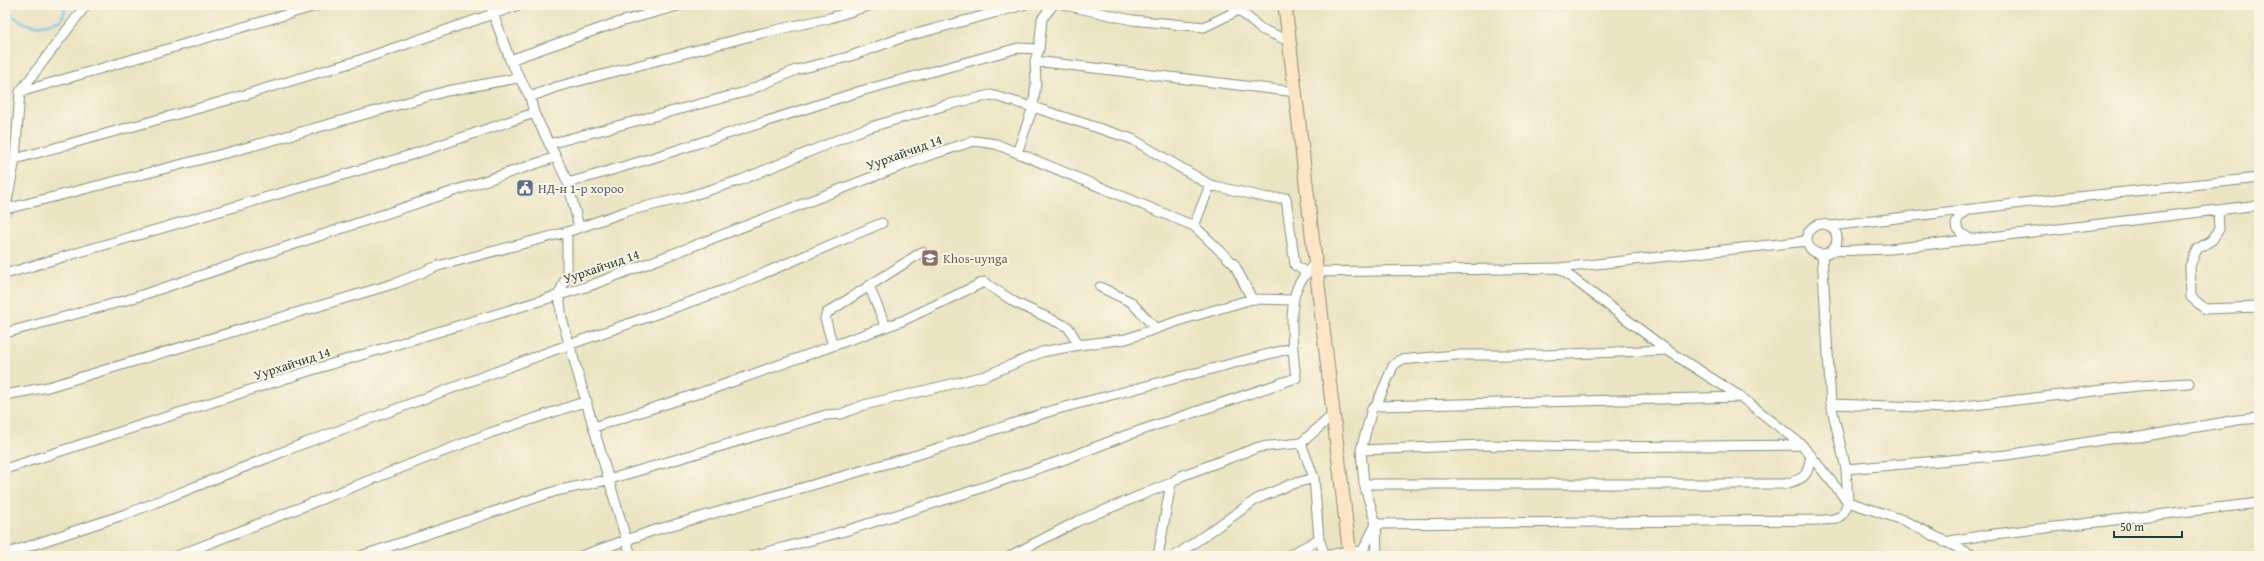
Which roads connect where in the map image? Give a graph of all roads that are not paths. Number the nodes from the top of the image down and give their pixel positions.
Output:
1 (88, 5) edge
2 (319, 5) edge
3 (518, 5) edge
4 (681, 5) edge
5 (871, 5) edge
6 (1023, 5) edge
7 (1053, 5) edge
8 (1065, 5) edge
9 (1285, 5) edge
10 (1235, 8) edge
11 (491, 9) edge
12 (1290, 41) junction
13 (1039, 49) junction
14 (510, 60) junction
15 (1035, 61) junction
16 (518, 78) junction
17 (20, 92) junction
18 (1296, 92) junction
19 (530, 97) junction
20 (1033, 107) junction
21 (534, 113) junction
22 (549, 144) junction
23 (1017, 153) junction
24 (556, 157) junction
25 (15, 159) junction
26 (2259, 178) edge
27 (568, 182) junction
28 (1210, 185) junction
29 (2259, 205) edge
30 (1970, 210) junction
31 (2218, 210) junction
32 (5, 211) edge
33 (882, 223) dead end
34 (1194, 226) junction
35 (1830, 226) junction
36 (579, 227) junction
37 (567, 232) junction
38 (1970, 239) junction
39 (1807, 241) junction
40 (922, 252) dead end
41 (1826, 253) junction
42 (1559, 268) junction
43 (1312, 270) junction
44 (5, 274) edge
45 (869, 286) junction
46 (1100, 287) dead end
47 (560, 294) junction
48 (1252, 300) junction
49 (1294, 300) junction
50 (2259, 307) edge
51 (886, 327) junction
52 (1156, 328) junction
53 (5, 333) edge
54 (1079, 345) junction
55 (570, 346) junction
56 (833, 346) junction
57 (1292, 348) junction
58 (1667, 350) junction
59 (2189, 383) dead end
60 (5, 395) edge
61 (1741, 397) junction
62 (587, 401) junction
63 (1831, 404) junction
64 (1376, 406) junction
65 (1333, 415) junction
66 (2259, 418) edge
67 (594, 427) junction
68 (1301, 442) junction
69 (1802, 445) junction
70 (1361, 450) junction
71 (1811, 455) junction
72 (5, 469) edge
73 (1846, 469) junction
74 (1314, 478) junction
75 (607, 480) junction
76 (1171, 483) junction
77 (1364, 484) junction
78 (1848, 502) junction
79 (2259, 503) edge
80 (1376, 524) junction
81 (1319, 539) junction
82 (625, 541) junction
83 (1944, 542) junction
84 (1358, 553) edge
85 (5, 554) edge
86 (1970, 554) junction
87 (177, 556) edge
88 (361, 556) edge
89 (581, 556) edge
90 (631, 556) edge
91 (752, 556) edge
92 (1010, 556) edge
93 (1158, 556) edge
94 (1175, 556) edge
95 (1288, 556) edge
96 (1325, 556) edge
97 (1377, 556) edge
98 (1956, 556) edge
99 (1983, 556) edge

1 - 17 street
2 - 17 street
3 - 11 street
4 - 14 street
5 - 19 street
6 - 22 street
7 - 13 street
8 - 10 street
9 - 12 main road
10 - 12 street
11 - 14 street
11 - 25 street
12 - 18 main road
13 - 15 street
13 - 27 street
14 - 16 street
15 - 18 street
15 - 20 street
16 - 19 street
16 - 32 street
17 - 25 street
18 - 43 main road
19 - 21 street
20 - 23 street
20 - 28 street
20 - 36 street
21 - 22 street
21 - 44 street
22 - 24 street
23 - 34 street, Уурхайчид 14
23 - 47 street, Уурхайчид 14
24 - 27 street
24 - 53 street
25 - 32 street
26 - 30 street
27 - 36 street
28 - 34 street
28 - 43 street
29 - 31 street
30 - 35 street
30 - 38 street
31 - 38 street
31 - 50 street
33 - 55 street
34 - 48 street
35 - 39 street
35 - 41 street
36 - 37 street
37 - 47 street
37 - 60 street
38 - 41 street
39 - 41 street
39 - 42 street
40 - 45 street
41 - 63 street
42 - 43 street
42 - 58 street
43 - 49 street
43 - 65 main road
45 - 51 street
45 - 56 street
46 - 52 street
47 - 55 street
47 - 72 street, Уурхайчид 14
48 - 49 street
48 - 52 street
49 - 57 street
51 - 54 street
51 - 56 street
52 - 54 street
54 - 75 street
55 - 62 street
55 - 85 street
56 - 67 street
57 - 82 street
57 - 91 street
58 - 61 street
58 - 64 street
59 - 63 street
61 - 64 street
61 - 69 street
62 - 67 street
62 - 87 street
63 - 73 street
64 - 70 street
65 - 68 street
65 - 84 main road
66 - 73 street
67 - 75 street
68 - 74 street
68 - 76 street
69 - 70 street
69 - 71 street
70 - 77 street
71 - 77 street
71 - 78 street
73 - 78 street
74 - 81 street
74 - 94 street
75 - 82 street
75 - 88 street
76 - 92 street
76 - 93 street
77 - 80 street
78 - 80 street
78 - 83 street
79 - 83 street
80 - 84 street
80 - 97 street
81 - 95 street
81 - 96 street
82 - 89 street
82 - 90 street
83 - 86 street
84 - 96 street
86 - 98 street
86 - 99 street

